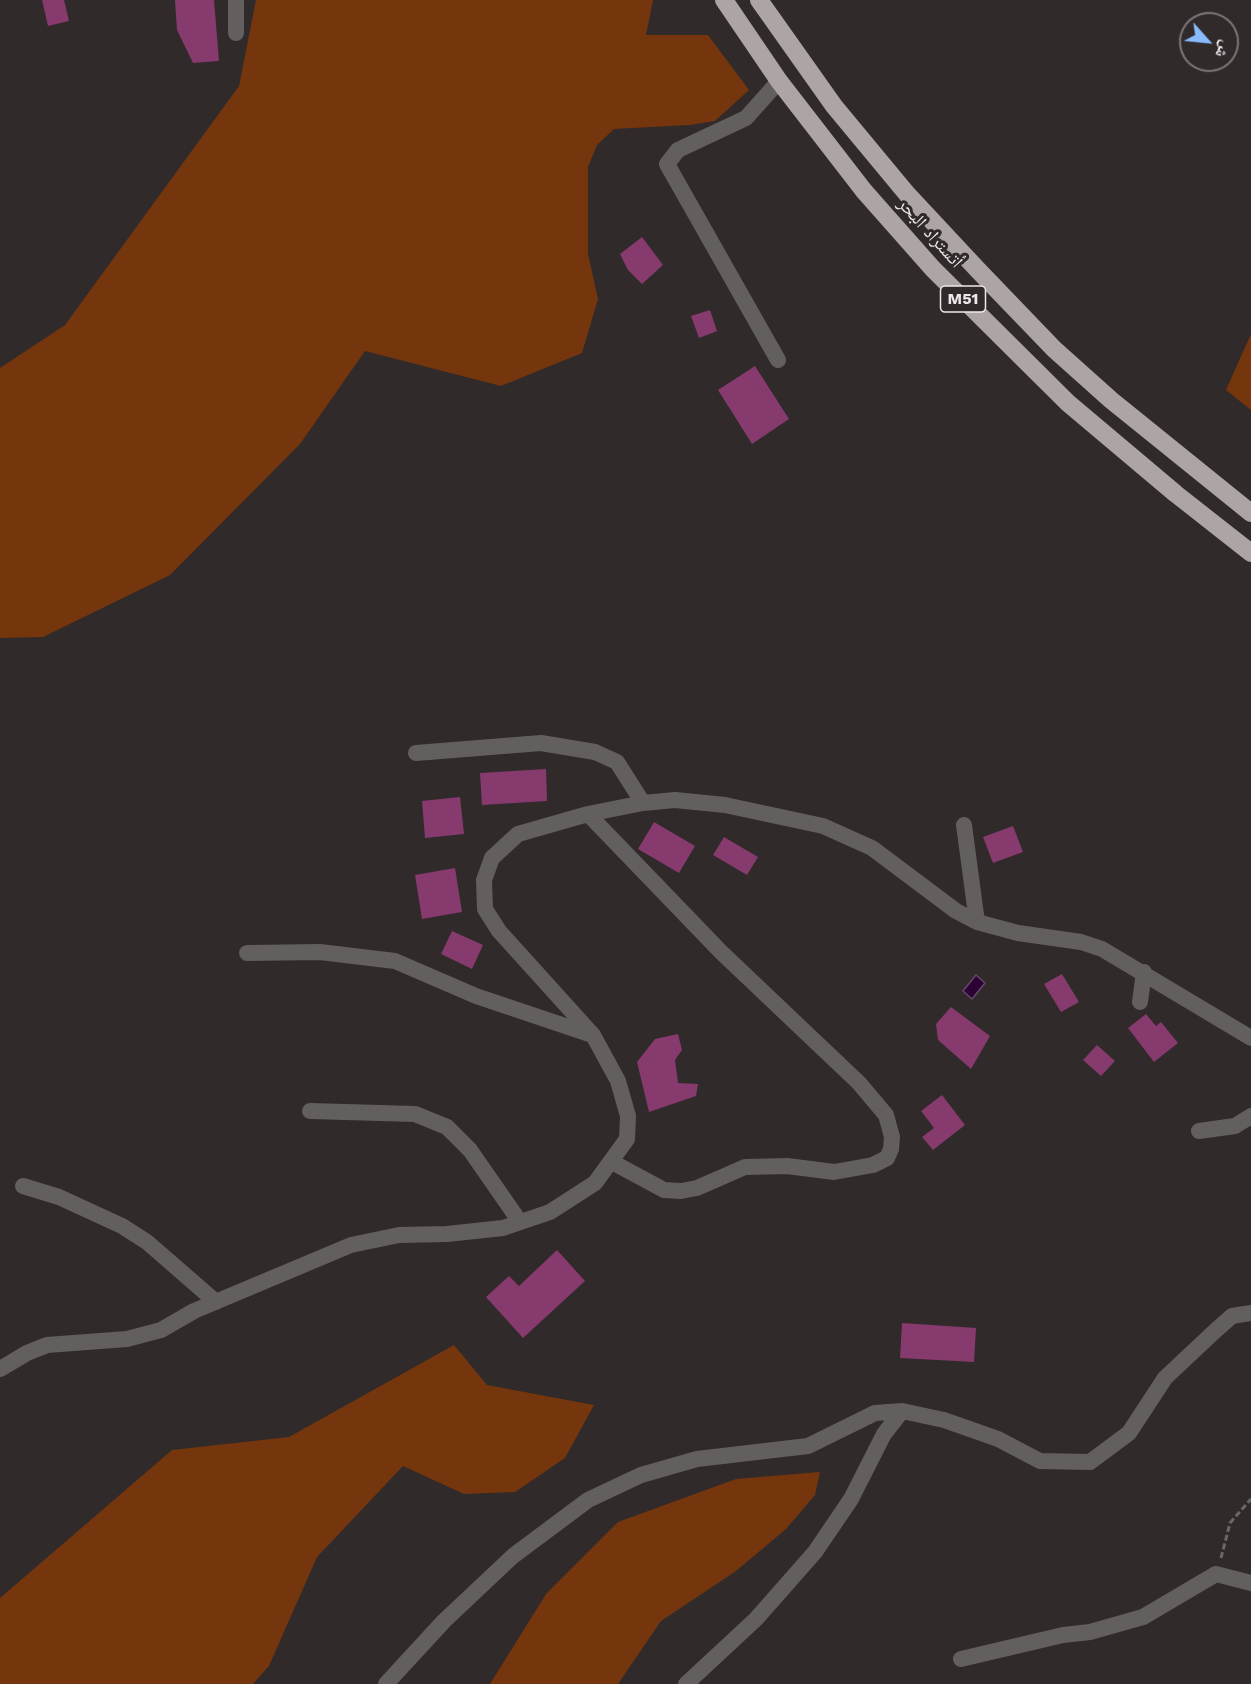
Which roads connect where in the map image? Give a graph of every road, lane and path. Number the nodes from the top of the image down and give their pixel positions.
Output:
1 (236, 0) edge
2 (724, 0) edge
3 (759, 0) edge
4 (236, 33) dead end
5 (779, 81) junction
6 (778, 360) dead end
7 (1251, 513) edge
8 (1251, 553) edge
9 (416, 753) dead end
10 (643, 803) junction
11 (588, 814) junction
12 (964, 825) dead end
13 (977, 922) junction
14 (247, 953) dead end
15 (1144, 972) junction
16 (1140, 1002) dead end
17 (593, 1035) junction
18 (1251, 1038) edge
19 (310, 1111) dead end
20 (1251, 1116) edge
21 (1199, 1131) dead end
22 (612, 1162) junction
23 (23, 1186) dead end
24 (520, 1222) junction
25 (216, 1302) junction
26 (1251, 1313) edge
27 (0, 1369) edge
28 (902, 1412) junction
29 (1251, 1499) edge
30 (1216, 1575) junction
31 (1251, 1583) edge
32 (961, 1659) dead end
33 (386, 1684) edge
34 (686, 1684) edge

1 - 4 street
2 - 5 highway, أتستراد البحر / M51
3 - 7 highway, أتستراد البحر / M51
5 - 6 street
5 - 8 highway, أتستراد البحر / M51
9 - 10 street
10 - 11 street
10 - 13 street
11 - 17 street
11 - 22 street
12 - 13 street
13 - 15 street
14 - 17 street
15 - 16 street
15 - 18 street
17 - 22 street
19 - 24 street
20 - 21 street
22 - 24 street
23 - 25 street
24 - 25 street
25 - 27 street
26 - 28 street
28 - 33 street
28 - 34 street
29 - 30 path
30 - 31 street
30 - 32 street

